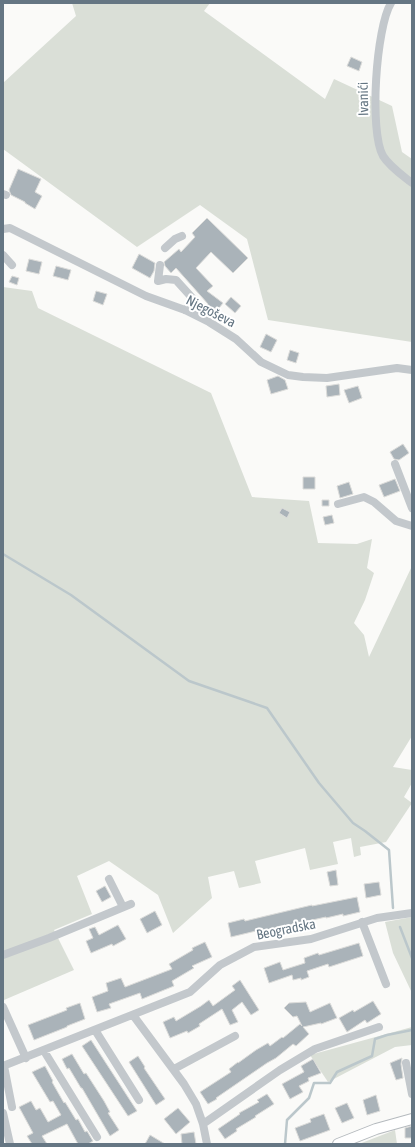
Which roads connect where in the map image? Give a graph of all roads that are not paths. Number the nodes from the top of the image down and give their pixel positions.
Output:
1 (391, 3) edge
2 (412, 183) edge
3 (3, 229) edge
4 (182, 236) dead end
5 (165, 248) dead end
6 (3, 255) edge
7 (12, 265) dead end
8 (160, 265) dead end
9 (185, 310) junction
10 (412, 370) edge
11 (395, 464) dead end
12 (338, 504) dead end
13 (412, 508) edge
14 (412, 526) edge
15 (109, 879) dead end
16 (412, 913) edge
17 (362, 922) junction
18 (3, 955) edge
19 (386, 984) dead end
20 (3, 1007) edge
21 (133, 1015) junction
22 (379, 1027) dead end
23 (95, 1030) junction
24 (235, 1036) dead end
25 (44, 1051) junction
26 (26, 1058) junction
27 (406, 1063) dead end
28 (3, 1066) edge
29 (174, 1069) junction
30 (412, 1094) edge
31 (139, 1100) dead end
32 (12, 1106) dead end
33 (3, 1113) edge
34 (412, 1119) edge
35 (203, 1124) junction
36 (97, 1137) dead end
37 (10, 1144) edge
38 (207, 1144) edge
39 (338, 1144) edge

1 - 2 street, Ivanići
3 - 9 street, Njegoševa
4 - 5 street
6 - 7 street
8 - 9 street
9 - 10 street, Njegoševa
11 - 13 street
12 - 14 street
15 - 18 street
16 - 17 street, Beogradska
17 - 19 street
17 - 21 street, Beogradska
20 - 26 street
21 - 23 street, Beogradska
21 - 29 street
22 - 35 street
23 - 25 street, Beogradska
23 - 31 street
24 - 29 street
25 - 26 street, Beogradska
25 - 36 street
26 - 28 street, Beogradska
27 - 30 street
28 - 32 street
29 - 35 street
33 - 37 street
34 - 39 main road
35 - 38 street

